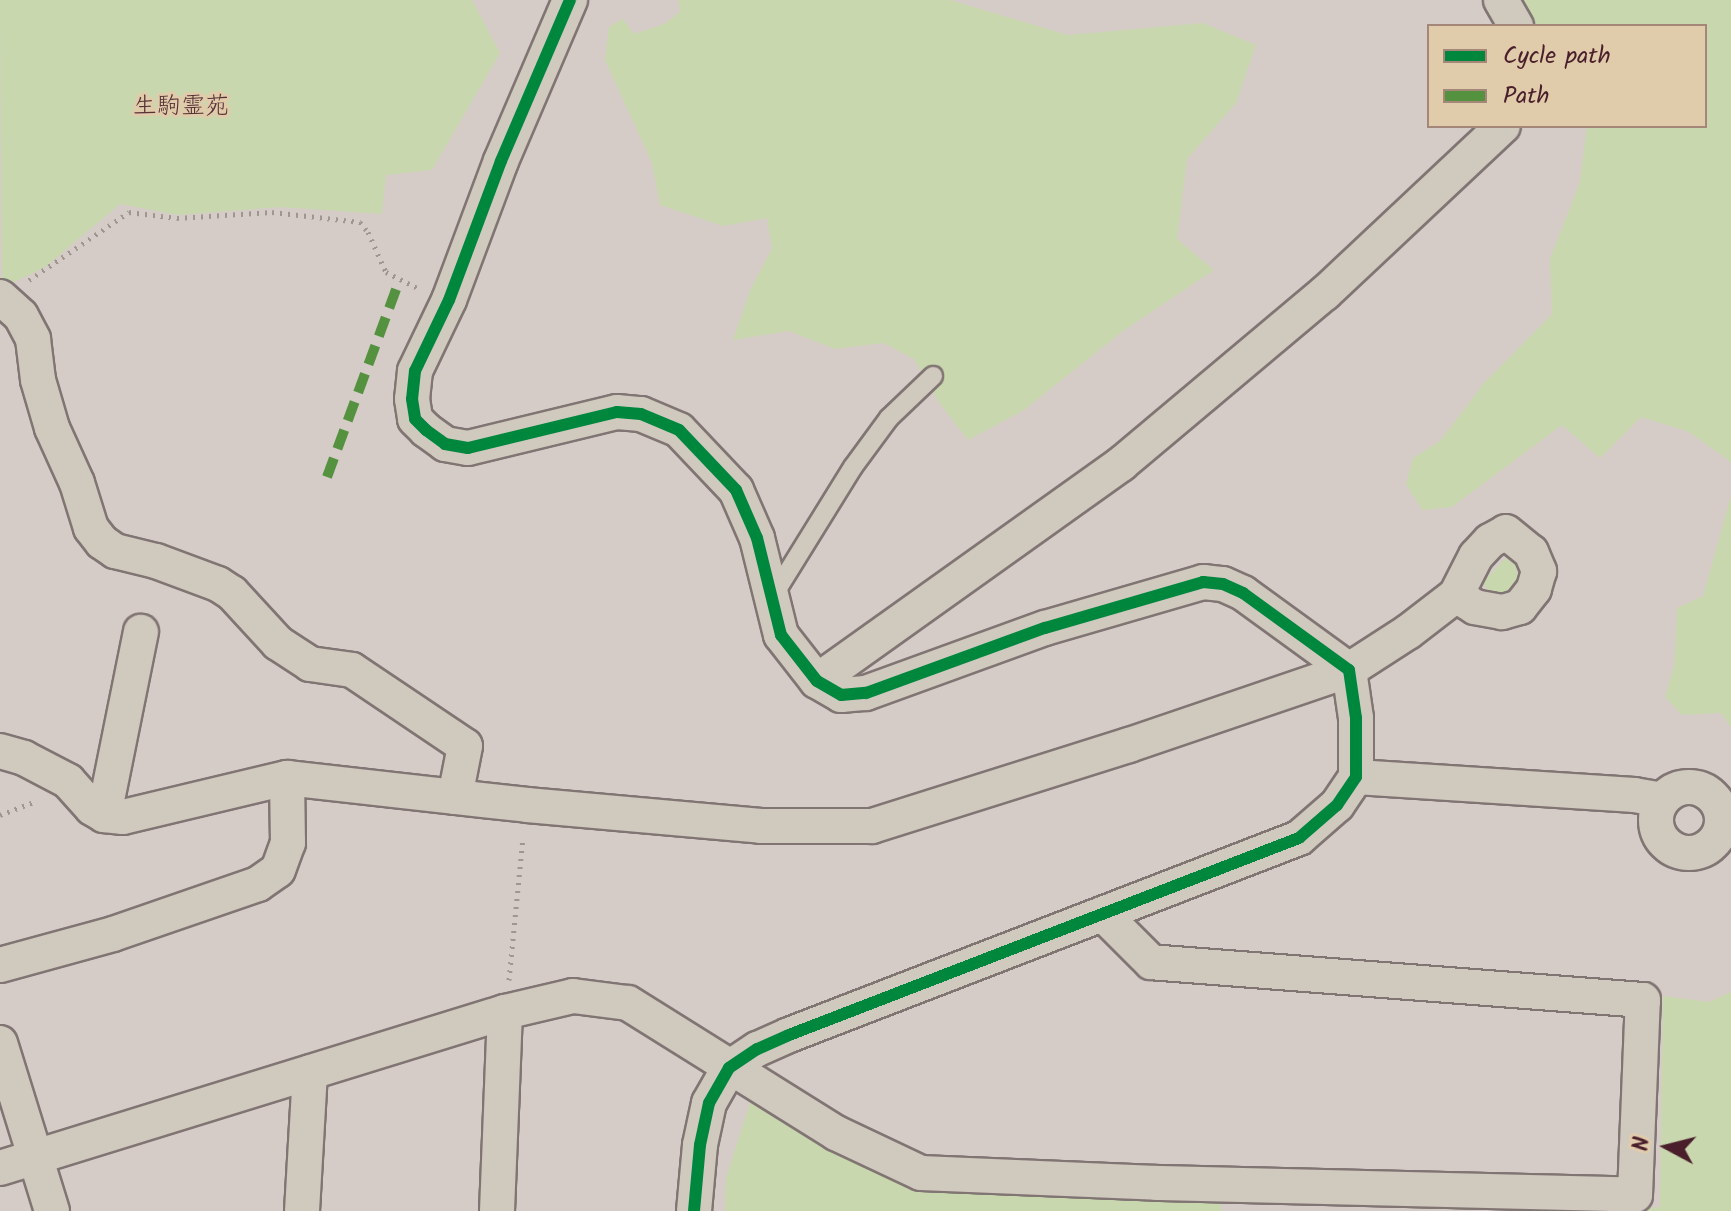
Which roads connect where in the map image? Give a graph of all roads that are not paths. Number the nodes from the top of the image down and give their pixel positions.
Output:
1 (570, 0) edge
2 (1501, 0) edge
3 (1515, 24) edge
4 (1501, 128) edge
5 (12, 290) edge
6 (933, 376) dead end
7 (1456, 595) dead end
8 (773, 596) junction
9 (141, 632) dead end
10 (1349, 670) junction
11 (817, 681) junction
12 (0, 751) edge
13 (1356, 777) junction
14 (287, 778) junction
15 (455, 797) junction
16 (1662, 800) dead end
17 (104, 815) junction
18 (1103, 914) junction
19 (0, 965) edge
20 (505, 1012) junction
21 (0, 1043) edge
22 (729, 1068) junction
23 (310, 1072) junction
24 (37, 1158) junction
25 (0, 1168) edge
26 (52, 1211) edge
27 (302, 1211) edge
28 (497, 1211) edge
29 (694, 1211) edge

1 - 8 street
2 - 3 street
4 - 11 street
5 - 15 street
6 - 8 lane
7 - 10 street
8 - 11 street
9 - 17 street
10 - 11 street
10 - 13 street
10 - 15 street
12 - 17 street
13 - 16 street
13 - 18 street
14 - 15 street
14 - 17 street
14 - 19 street
18 - 22 street
18 - 22 street
20 - 22 street
20 - 23 street
20 - 28 street
21 - 24 street
22 - 29 street
23 - 24 street
23 - 27 street
24 - 25 street
24 - 26 street

